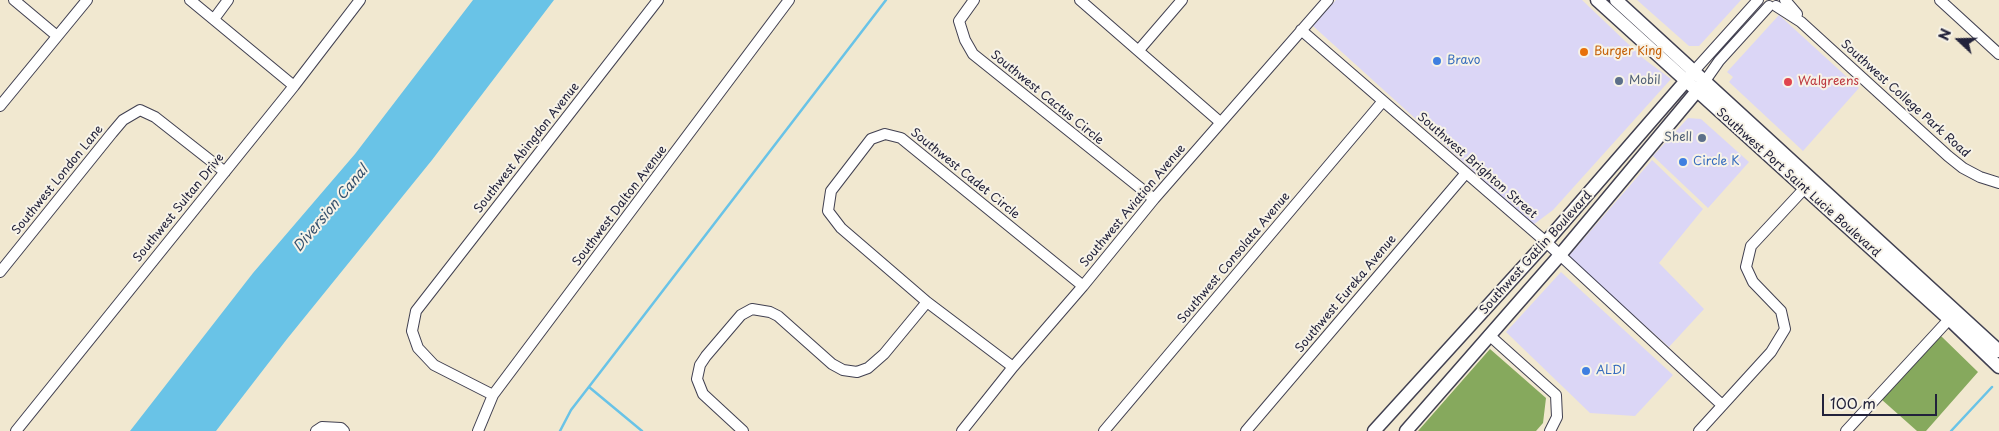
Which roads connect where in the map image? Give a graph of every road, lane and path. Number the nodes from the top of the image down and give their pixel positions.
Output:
1 (14, 0) edge
2 (87, 0) edge
3 (190, 0) edge
4 (228, 0) edge
5 (360, 0) edge
6 (658, 0) edge
7 (789, 0) edge
8 (974, 0) edge
9 (1080, 0) edge
10 (1182, 0) edge
11 (1328, 0) edge
12 (1597, 0) edge
13 (1616, 0) edge
14 (1940, 0) edge
15 (1772, 2) edge
16 (214, 19) junction
17 (1301, 30) junction
18 (57, 36) junction
19 (1139, 50) junction
20 (1999, 54) edge
21 (1690, 76) junction
22 (294, 86) junction
23 (1701, 86) junction
24 (1383, 101) junction
25 (0, 106) edge
26 (1220, 122) junction
27 (224, 172) junction
28 (1466, 173) junction
29 (1999, 183) edge
30 (1804, 189) junction
31 (1154, 199) junction
32 (1546, 242) junction
33 (1560, 255) junction
34 (0, 272) edge
35 (1083, 286) junction
36 (927, 302) junction
37 (1952, 315) junction
38 (1489, 335) junction
39 (1999, 351) edge
40 (1013, 367) junction
41 (1999, 367) edge
42 (493, 395) junction
43 (1722, 405) junction
44 (319, 429) edge
45 (16, 431) edge
46 (344, 431) edge
47 (478, 431) edge
48 (743, 431) edge
49 (962, 431) edge
50 (1104, 431) edge
51 (1246, 431) edge
52 (1374, 431) edge
53 (1406, 431) edge
54 (1550, 431) edge
55 (1699, 431) edge
56 (1846, 431) edge

1 - 18 street
2 - 18 street
3 - 16 street
4 - 16 street
5 - 22 street, Southwest Sultan Drive
6 - 42 street, Southwest Abingdon Avenue
7 - 42 street, Southwest Dalton Avenue
8 - 31 street, Southwest Cactus Circle
9 - 19 street
10 - 19 street
11 - 17 street, Southwest Aviation Avenue
12 - 21 main road, Southwest Port Saint Lucie Boulevard
13 - 21 main road, Southwest Port Saint Lucie Boulevard
14 - 20 street
15 - 21 street
15 - 23 street
15 - 29 street, Southwest College Park Road
16 - 22 street
17 - 24 street, Southwest Brighton Street
17 - 26 street, Southwest Aviation Avenue
18 - 25 street
19 - 26 street
21 - 23 main road, Southwest Port Saint Lucie Boulevard
21 - 32 main road, Southwest Gatlin Boulevard
22 - 27 street, Southwest Sultan Drive
23 - 30 main road, Southwest Port Saint Lucie Boulevard
23 - 33 main road, Southwest Gatlin Boulevard
23 - 37 main road, Southwest Port Saint Lucie Boulevard
24 - 28 street, Southwest Brighton Street
24 - 50 street, Southwest Consolata Avenue
26 - 31 street, Southwest Aviation Avenue
27 - 34 street, Southwest London Lane
27 - 45 street, Southwest Sultan Drive
28 - 32 street, Southwest Brighton Street
28 - 51 street, Southwest Eureka Avenue
30 - 37 main road, Southwest Port Saint Lucie Boulevard
30 - 43 street
31 - 35 street, Southwest Aviation Avenue
32 - 33 street, Southwest Brighton Street
32 - 52 main road, Southwest Gatlin Boulevard
33 - 38 main road, Southwest Gatlin Boulevard
33 - 43 street, Southwest Brighton Street
35 - 36 street, Southwest Cadet Circle
35 - 40 street, Southwest Aviation Avenue
36 - 40 street, Southwest Cadet Circle
36 - 48 street
37 - 39 main road, Southwest Port Saint Lucie Boulevard
37 - 41 main road, Southwest Port Saint Lucie Boulevard
37 - 56 street
38 - 53 main road, Southwest Gatlin Boulevard
38 - 54 street
40 - 49 street, Southwest Aviation Avenue
42 - 47 street, Southwest Dalton Avenue
43 - 55 street
44 - 46 street

